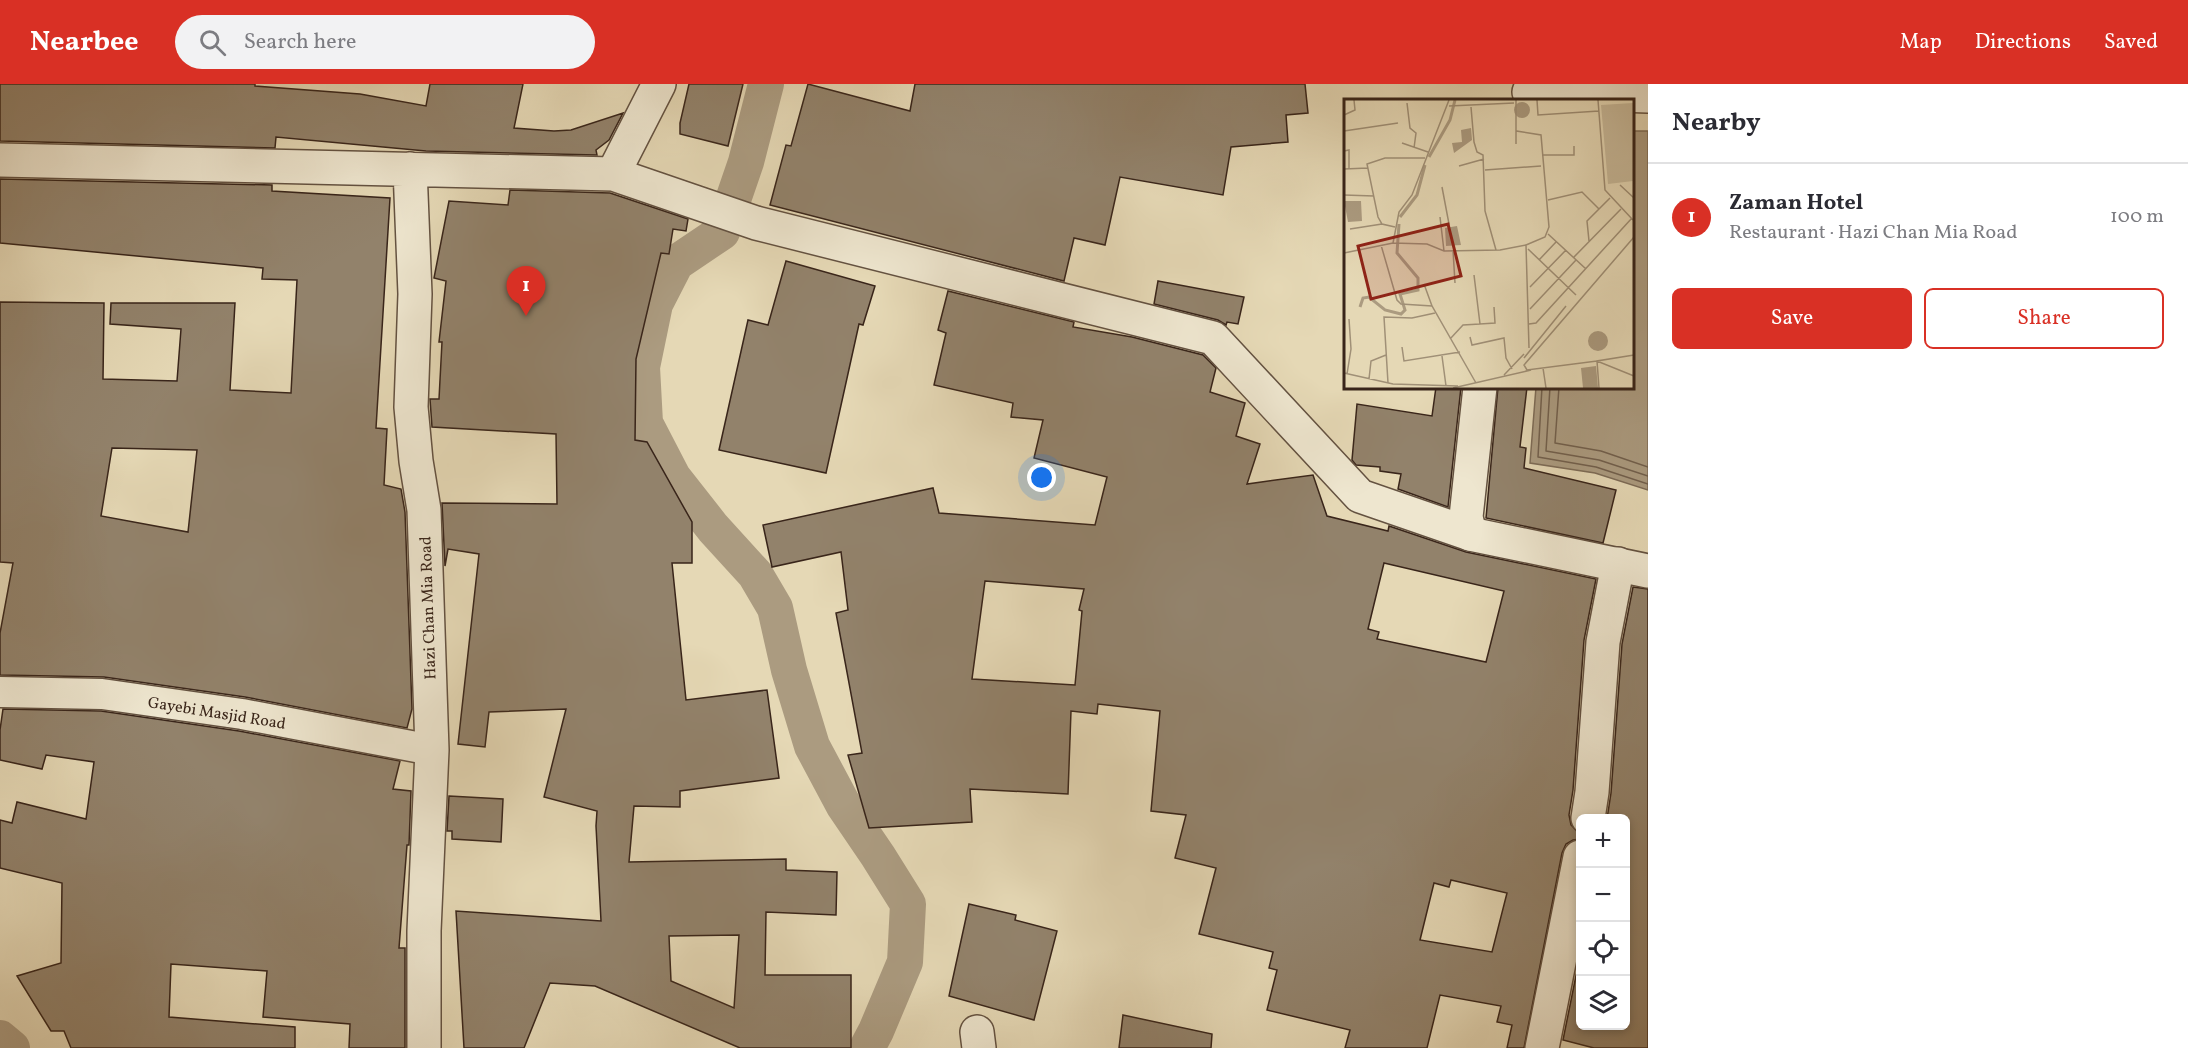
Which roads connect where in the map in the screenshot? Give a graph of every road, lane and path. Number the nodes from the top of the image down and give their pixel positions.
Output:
1 (659, 84) edge
2 (1529, 92) edge
3 (1648, 96) edge
4 (0, 160) edge
5 (410, 169) junction
6 (613, 174) junction
7 (1480, 388) edge
8 (1470, 534) junction
9 (1633, 568) edge
10 (0, 692) edge
11 (432, 750) junction
12 (1589, 814) edge
13 (1579, 868) edge
14 (424, 1048) edge
15 (1542, 1048) edge

1 - 6 street
2 - 3 street
4 - 5 street
5 - 6 street
5 - 11 street, Hazi Chan Mia Road
6 - 8 street
7 - 8 street
8 - 9 street
9 - 12 street
10 - 11 street, Gayebi Masjid Road
11 - 14 street, Hazi Chan Mia Road
13 - 15 street

